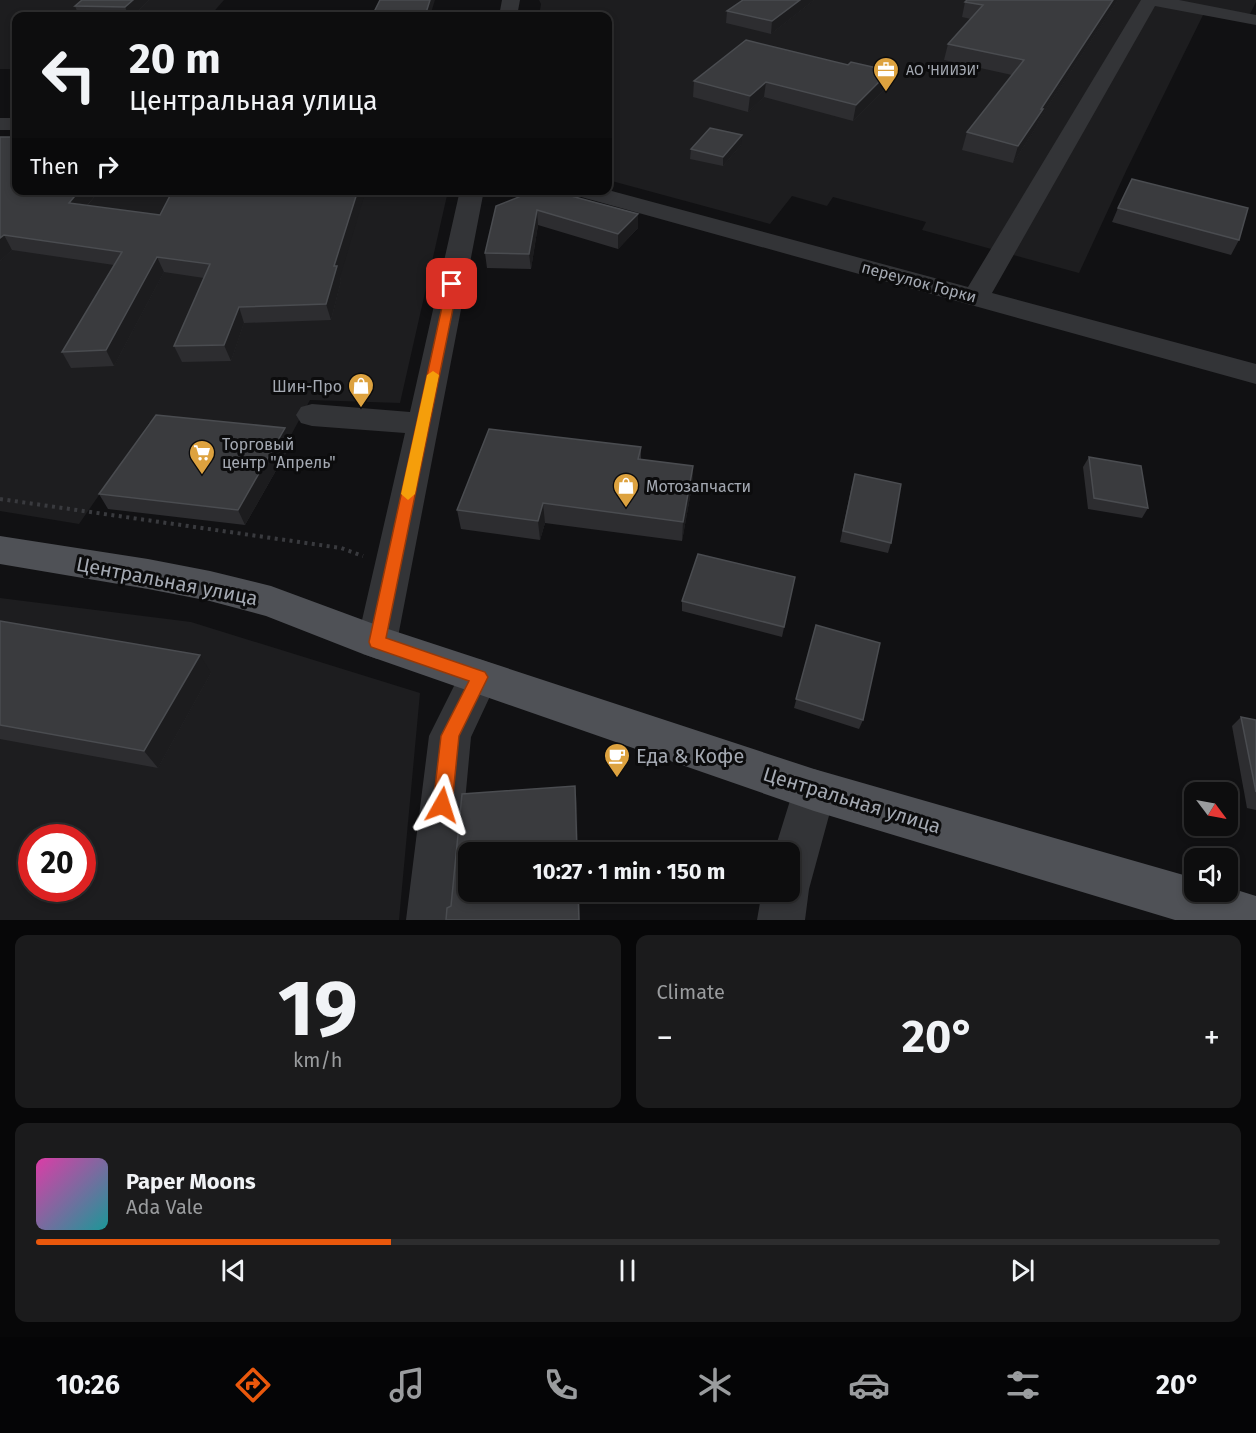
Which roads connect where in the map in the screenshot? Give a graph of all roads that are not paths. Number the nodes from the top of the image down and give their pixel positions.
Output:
1 (1150, 0) edge
2 (1256, 20) edge
3 (471, 195) edge
4 (600, 195) edge
5 (975, 298) junction
6 (1256, 374) edge
7 (312, 416) dead end
8 (423, 424) junction
9 (0, 550) edge
10 (377, 642) junction
11 (479, 677) junction
12 (814, 790) junction
13 (800, 842) edge
14 (784, 902) edge
15 (430, 920) edge
16 (781, 920) edge
17 (1256, 920) edge

1 - 2 street
1 - 5 street
3 - 8 street
4 - 5 street, переулок Горки
5 - 6 street, переулок Горки
7 - 8 street
8 - 10 street
9 - 10 main road, Центральная улица
10 - 11 main road, Центральная улица
11 - 12 main road, Центральная улица
11 - 15 street
12 - 13 street
12 - 17 main road, Центральная улица
14 - 16 street

